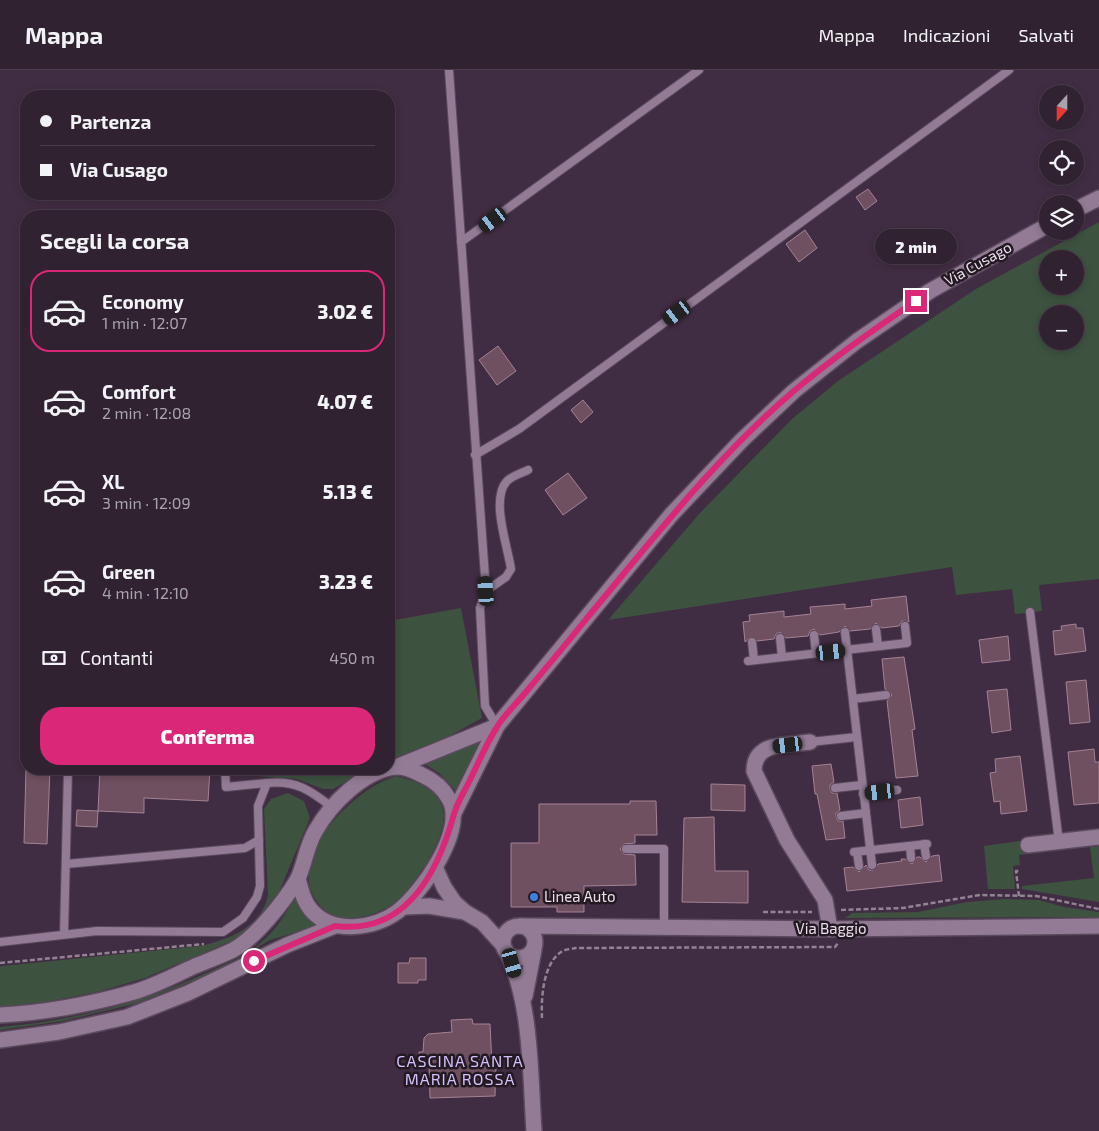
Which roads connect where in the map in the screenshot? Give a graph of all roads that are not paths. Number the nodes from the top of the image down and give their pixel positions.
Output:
1 (449, 70) edge
2 (700, 70) edge
3 (1009, 70) edge
4 (1099, 198) edge
5 (1084, 206) edge
6 (1039, 230) edge
7 (461, 242) junction
8 (475, 455) junction
9 (528, 470) dead end
10 (486, 591) junction
11 (1030, 612) dead end
12 (905, 626) dead end
13 (876, 629) dead end
14 (845, 632) dead end
15 (814, 635) dead end
16 (780, 638) dead end
17 (752, 642) dead end
18 (878, 646) junction
19 (847, 650) junction
20 (816, 653) junction
21 (782, 657) junction
22 (886, 695) dead end
23 (853, 699) junction
24 (497, 726) junction
25 (857, 737) junction
26 (810, 742) joint
27 (396, 767) joint
28 (68, 775) edge
29 (225, 775) edge
30 (375, 775) edge
31 (267, 783) junction
32 (862, 784) junction
33 (835, 788) dead end
34 (897, 790) dead end
35 (864, 794) junction
36 (333, 808) junction
37 (454, 813) junction
38 (866, 813) junction
39 (841, 816) dead end
40 (1099, 837) edge
41 (259, 840) junction
42 (1059, 842) junction
43 (1028, 845) dead end
44 (910, 846) junction
45 (626, 849) dead end
46 (870, 850) junction
47 (926, 856) dead end
48 (911, 858) dead end
49 (66, 864) junction
50 (872, 865) dead end
51 (859, 866) dead end
52 (435, 867) junction
53 (298, 878) junction
54 (403, 907) junction
55 (464, 912) junction
56 (482, 922) junction
57 (335, 926) junction
58 (518, 926) junction
59 (1099, 926) edge
60 (564, 928) junction
61 (664, 928) junction
62 (830, 929) junction
63 (64, 934) junction
64 (0, 942) edge
65 (504, 947) junction
66 (534, 947) junction
67 (0, 1015) edge
68 (524, 1018) junction
69 (0, 1040) edge
70 (534, 1131) edge

1 - 7 lane
2 - 7 lane
3 - 8 lane
4 - 5 main road
6 - 24 main road, Via Cusago
7 - 8 lane
8 - 10 lane
9 - 10 lane
10 - 24 lane
11 - 42 lane
12 - 18 lane
13 - 18 lane
14 - 19 lane
15 - 20 lane
16 - 21 lane
17 - 21 lane
18 - 19 lane
19 - 20 lane
19 - 23 lane
20 - 21 lane
22 - 23 lane
23 - 25 lane
24 - 27 main road
24 - 37 main road
25 - 26 lane
25 - 32 lane
26 - 62 main road
27 - 37 main road
28 - 49 lane
29 - 31 lane
30 - 36 main road
31 - 36 lane
31 - 41 lane
32 - 33 lane
32 - 35 lane
34 - 35 lane
35 - 38 lane
36 - 53 main road
37 - 52 main road
38 - 39 lane
38 - 46 lane
40 - 42 main road
41 - 49 lane
41 - 63 lane
42 - 43 main road
44 - 46 lane
44 - 47 lane
44 - 48 lane
45 - 61 lane
46 - 50 lane
46 - 51 lane
49 - 63 lane
52 - 54 main road
52 - 55 main road, Via Baggio
53 - 57 main road
53 - 67 main road
54 - 55 main road, Via Baggio
54 - 57 main road
55 - 56 main road, Via Baggio
56 - 58 main road, Via Baggio
56 - 65 main road, Via Baggio
57 - 69 main road
58 - 60 main road, Via Baggio
58 - 65 main road
58 - 66 main road
59 - 62 main road, Via Baggio
60 - 61 main road, Via Baggio
60 - 66 main road
61 - 62 main road, Via Baggio
63 - 64 lane
65 - 66 main road
65 - 68 main road
66 - 68 main road
68 - 70 main road

